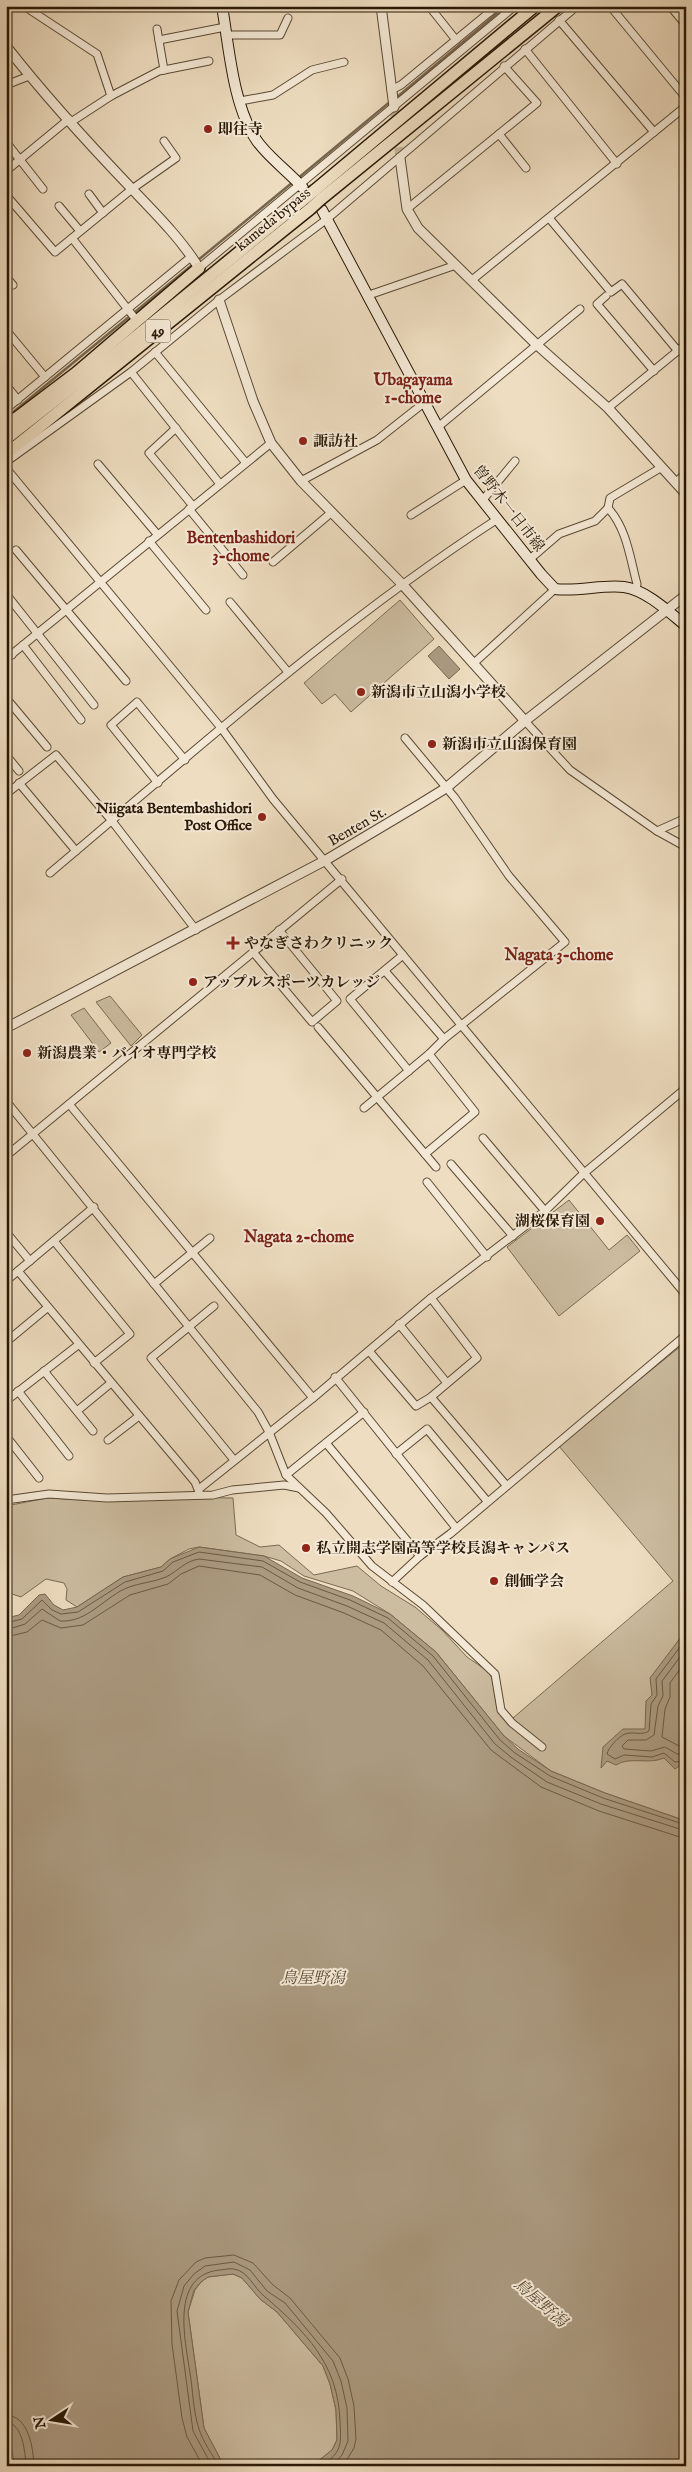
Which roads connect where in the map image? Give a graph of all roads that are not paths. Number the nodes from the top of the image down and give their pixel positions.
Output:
1 (24, 6) edge
2 (222, 6) edge
3 (381, 6) edge
4 (429, 6) edge
5 (497, 6) edge
6 (515, 6) edge
7 (535, 6) edge
8 (558, 6) edge
9 (577, 6) edge
10 (610, 6) edge
11 (670, 6) edge
12 (487, 9) edge
13 (288, 18) dead end
14 (559, 20) junction
15 (686, 25) edge
16 (157, 30) dead end
17 (224, 32) junction
18 (159, 40) junction
19 (456, 40) junction
20 (6, 46) edge
21 (525, 49) junction
22 (209, 61) dead end
23 (344, 62) dead end
24 (504, 66) junction
25 (164, 70) junction
26 (29, 76) junction
27 (6, 85) edge
28 (111, 96) junction
29 (686, 98) edge
30 (393, 100) junction
31 (240, 101) junction
32 (686, 106) edge
33 (70, 120) junction
34 (654, 132) junction
35 (499, 134) junction
36 (164, 140) dead end
37 (6, 142) edge
38 (400, 158) junction
39 (20, 159) junction
40 (617, 164) junction
41 (526, 168) dead end
42 (6, 171) edge
43 (44, 189) dead end
44 (132, 189) junction
45 (89, 194) dead end
46 (6, 195) edge
47 (309, 196) junction
48 (59, 206) dead end
49 (407, 209) junction
50 (103, 213) junction
51 (549, 218) junction
52 (80, 232) junction
53 (72, 238) junction
54 (195, 262) junction
55 (456, 265) junction
56 (6, 277) edge
57 (472, 280) junction
58 (13, 285) dead end
59 (369, 295) junction
60 (606, 296) dead end
61 (219, 300) junction
62 (580, 309) dead end
63 (132, 315) junction
64 (6, 330) edge
65 (686, 344) edge
66 (537, 345) junction
67 (678, 351) junction
68 (155, 352) junction
69 (654, 371) junction
70 (131, 372) junction
71 (45, 377) junction
72 (6, 385) edge
73 (18, 400) junction
74 (425, 402) junction
75 (608, 408) junction
76 (6, 409) edge
77 (6, 426) edge
78 (438, 427) junction
79 (176, 428) junction
80 (6, 439) edge
81 (271, 443) junction
82 (6, 454) edge
83 (515, 461) dead end
84 (6, 462) edge
85 (246, 463) junction
86 (98, 464) dead end
87 (662, 467) junction
88 (6, 468) edge
89 (686, 474) edge
90 (466, 480) junction
91 (301, 481) junction
92 (676, 482) junction
93 (220, 484) junction
94 (686, 494) edge
95 (482, 501) junction
96 (191, 508) junction
97 (608, 508) junction
98 (332, 512) junction
99 (411, 515) dead end
100 (496, 520) junction
101 (157, 534) junction
102 (149, 541) junction
103 (16, 550) dead end
104 (530, 559) junction
105 (273, 562) dead end
106 (244, 574) dead end
107 (100, 581) junction
108 (402, 584) junction
109 (555, 590) junction
110 (636, 590) junction
111 (6, 594) edge
112 (686, 595) edge
113 (230, 602) dead end
114 (66, 609) junction
115 (206, 610) dead end
116 (666, 611) junction
117 (686, 626) edge
118 (37, 633) junction
119 (23, 645) junction
120 (6, 648) edge
121 (9, 657) edge
122 (472, 664) junction
123 (288, 672) junction
124 (126, 681) dead end
125 (6, 698) edge
126 (94, 705) dead end
127 (81, 720) dead end
128 (525, 722) junction
129 (222, 729) junction
130 (404, 738) dead end
131 (47, 747) dead end
132 (6, 755) edge
133 (185, 760) junction
134 (19, 771) dead end
135 (19, 783) junction
136 (158, 783) junction
137 (446, 788) junction
138 (6, 794) edge
139 (686, 818) edge
140 (112, 821) junction
141 (657, 831) junction
142 (686, 847) edge
143 (76, 851) junction
144 (326, 860) junction
145 (50, 873) dead end
146 (342, 879) junction
147 (196, 930) junction
148 (279, 930) junction
149 (252, 952) junction
150 (403, 955) junction
151 (384, 971) junction
152 (462, 1025) junction
153 (318, 1027) dead end
154 (6, 1028) edge
155 (444, 1039) junction
156 (430, 1054) junction
157 (409, 1071) junction
158 (686, 1088) edge
159 (378, 1097) junction
160 (6, 1102) edge
161 (69, 1104) junction
162 (364, 1108) dead end
163 (34, 1134) junction
164 (483, 1138) dead end
165 (425, 1154) junction
166 (6, 1156) edge
167 (452, 1164) dead end
168 (436, 1167) dead end
169 (583, 1174) junction
170 (427, 1182) dead end
171 (94, 1207) junction
172 (545, 1211) junction
173 (6, 1232) edge
174 (513, 1236) junction
175 (210, 1238) dead end
176 (54, 1241) junction
177 (192, 1252) junction
178 (487, 1257) junction
179 (30, 1261) junction
180 (18, 1271) junction
181 (6, 1281) edge
182 (154, 1284) junction
183 (686, 1295) edge
184 (431, 1298) junction
185 (214, 1306) dead end
186 (47, 1308) junction
187 (399, 1324) junction
188 (188, 1327) junction
189 (686, 1335) edge
190 (6, 1342) edge
191 (78, 1345) junction
192 (369, 1351) junction
193 (94, 1364) junction
194 (44, 1371) junction
195 (335, 1376) junction
196 (111, 1383) junction
197 (447, 1383) junction
198 (18, 1392) junction
199 (431, 1396) junction
200 (312, 1398) junction
201 (6, 1401) edge
202 (77, 1411) junction
203 (364, 1412) junction
204 (139, 1416) junction
205 (93, 1431) dead end
206 (269, 1432) junction
207 (6, 1436) edge
208 (108, 1440) dead end
209 (326, 1444) junction
210 (396, 1454) junction
211 (69, 1456) dead end
212 (234, 1460) junction
213 (286, 1476) junction
214 (40, 1478) dead end
215 (506, 1485) junction
216 (300, 1488) junction
217 (199, 1492) junction
218 (6, 1500) edge
219 (487, 1501) junction
220 (456, 1528) junction
221 (420, 1556) junction
222 (392, 1582) junction
223 (542, 1747) dead end

1 - 28 street
2 - 17 main road, 曽野木一日市線
3 - 30 street
4 - 19 street
5 - 12 street
6 - 30 street
7 - 47 highway, kameda bypass / 49
8 - 47 highway, kameda bypass / 49
9 - 14 street
10 - 29 street
11 - 15 street
12 - 19 street
13 - 17 street
14 - 21 street
14 - 34 street
16 - 18 street
17 - 18 street
17 - 31 main road, 曽野木一日市線
18 - 25 street
19 - 30 street
20 - 26 street
21 - 24 street
21 - 40 street
22 - 25 street
23 - 31 street
24 - 35 street
24 - 38 street
25 - 28 street
26 - 27 street
26 - 33 street
28 - 33 street
30 - 47 street
31 - 47 main road, 曽野木一日市線
32 - 34 street
33 - 39 street
33 - 44 street
34 - 40 street
35 - 41 street
35 - 49 street
36 - 44 street
37 - 39 street
38 - 47 street
38 - 49 street
39 - 42 street
39 - 43 street
40 - 51 street
44 - 50 street
44 - 54 street
45 - 50 street
46 - 53 street
47 - 54 street
47 - 59 main road, 曽野木一日市線
47 - 61 street
47 - 80 highway, kameda bypass / 49
47 - 82 highway, kameda bypass / 49
48 - 52 street
49 - 55 street
50 - 52 street
51 - 57 street
51 - 67 street
52 - 53 street
53 - 63 street
54 - 63 highway
55 - 57 street
55 - 59 street
56 - 58 street
57 - 66 street
59 - 74 main road, 曽野木一日市線
60 - 69 street
61 - 68 street
61 - 81 street
62 - 66 street
63 - 71 street
63 - 77 highway
64 - 71 street
65 - 67 street
66 - 75 street
66 - 78 street
67 - 69 street
68 - 70 street
68 - 85 street
69 - 75 street
70 - 79 street
70 - 84 street
71 - 73 street
72 - 73 street
73 - 76 street
74 - 78 main road, 曽野木一日市線
74 - 91 street
75 - 87 street
78 - 90 main road, 曽野木一日市線
79 - 93 street
79 - 96 street
81 - 85 street
81 - 91 street
83 - 95 street
85 - 93 street
86 - 101 street
87 - 92 street
87 - 97 street
88 - 107 street
89 - 92 street
90 - 95 main road, 曽野木一日市線
90 - 99 street
91 - 98 street
92 - 94 street
93 - 96 street
95 - 100 main road, 曽野木一日市線
96 - 101 street
96 - 106 street
97 - 104 street
97 - 110 street
98 - 105 street
98 - 108 street
100 - 104 main road, 曽野木一日市線
100 - 108 street
101 - 102 street
102 - 107 street
102 - 115 street
103 - 114 street
104 - 109 main road, 曽野木一日市線
107 - 114 street
107 - 129 street
108 - 122 street
108 - 123 street
109 - 110 main road
109 - 122 street
110 - 116 main road
111 - 118 street
112 - 116 street, Benten St.
113 - 123 street
114 - 118 street
114 - 124 street
116 - 117 main road
116 - 128 street, Benten St.
118 - 119 street
118 - 126 street
119 - 121 street
119 - 127 street
120 - 121 street
122 - 128 street
123 - 129 street
125 - 131 street
128 - 137 street, Benten St.
128 - 141 street
129 - 133 street
129 - 144 street
130 - 137 street
132 - 134 street
133 - 136 street
133 - 136 street
135 - 138 street
135 - 140 street
135 - 143 street
136 - 140 street
137 - 144 street, Benten St.
137 - 152 street
139 - 141 street
140 - 143 street
140 - 147 street
141 - 142 street
143 - 145 street
144 - 146 street
144 - 147 street, Benten St.
146 - 148 street
146 - 150 street
147 - 154 street, Benten St.
148 - 149 street
148 - 149 street
149 - 161 street
150 - 151 street
150 - 152 street
151 - 155 street
151 - 157 street
152 - 155 street
152 - 169 street
153 - 159 street
155 - 156 street
156 - 157 street
156 - 165 street
157 - 159 street
158 - 169 street
159 - 162 street
159 - 165 street
160 - 163 street
161 - 163 street
161 - 177 street
163 - 166 street
163 - 171 street
164 - 172 street
165 - 168 street
167 - 174 street
169 - 172 street
169 - 183 street
170 - 178 street
171 - 176 street
171 - 182 street
172 - 174 street
173 - 179 street
174 - 178 street
175 - 177 street
176 - 179 street
176 - 193 street
177 - 182 street
177 - 200 street
178 - 184 street
179 - 180 street
180 - 181 street
180 - 186 street
182 - 188 street
184 - 187 street
184 - 197 street
185 - 188 street
186 - 190 street
186 - 191 street
187 - 192 street
187 - 197 street
188 - 206 street
188 - 212 street
189 - 215 street
191 - 193 street
191 - 194 street
192 - 195 street
192 - 199 street
193 - 196 street
194 - 198 street
194 - 202 street
195 - 200 street
195 - 203 street
196 - 202 street
196 - 204 street
197 - 199 street
198 - 201 street
198 - 211 street
199 - 215 street
200 - 206 street
202 - 205 street
203 - 209 street
203 - 210 street
204 - 208 street
204 - 217 street
206 - 212 street
206 - 213 street
207 - 214 street
209 - 213 street
209 - 221 street
210 - 219 street
210 - 220 street
212 - 217 street
213 - 216 street
215 - 219 street
216 - 217 street
216 - 222 street
217 - 218 street
219 - 220 street
220 - 221 street
221 - 222 street
222 - 223 street

